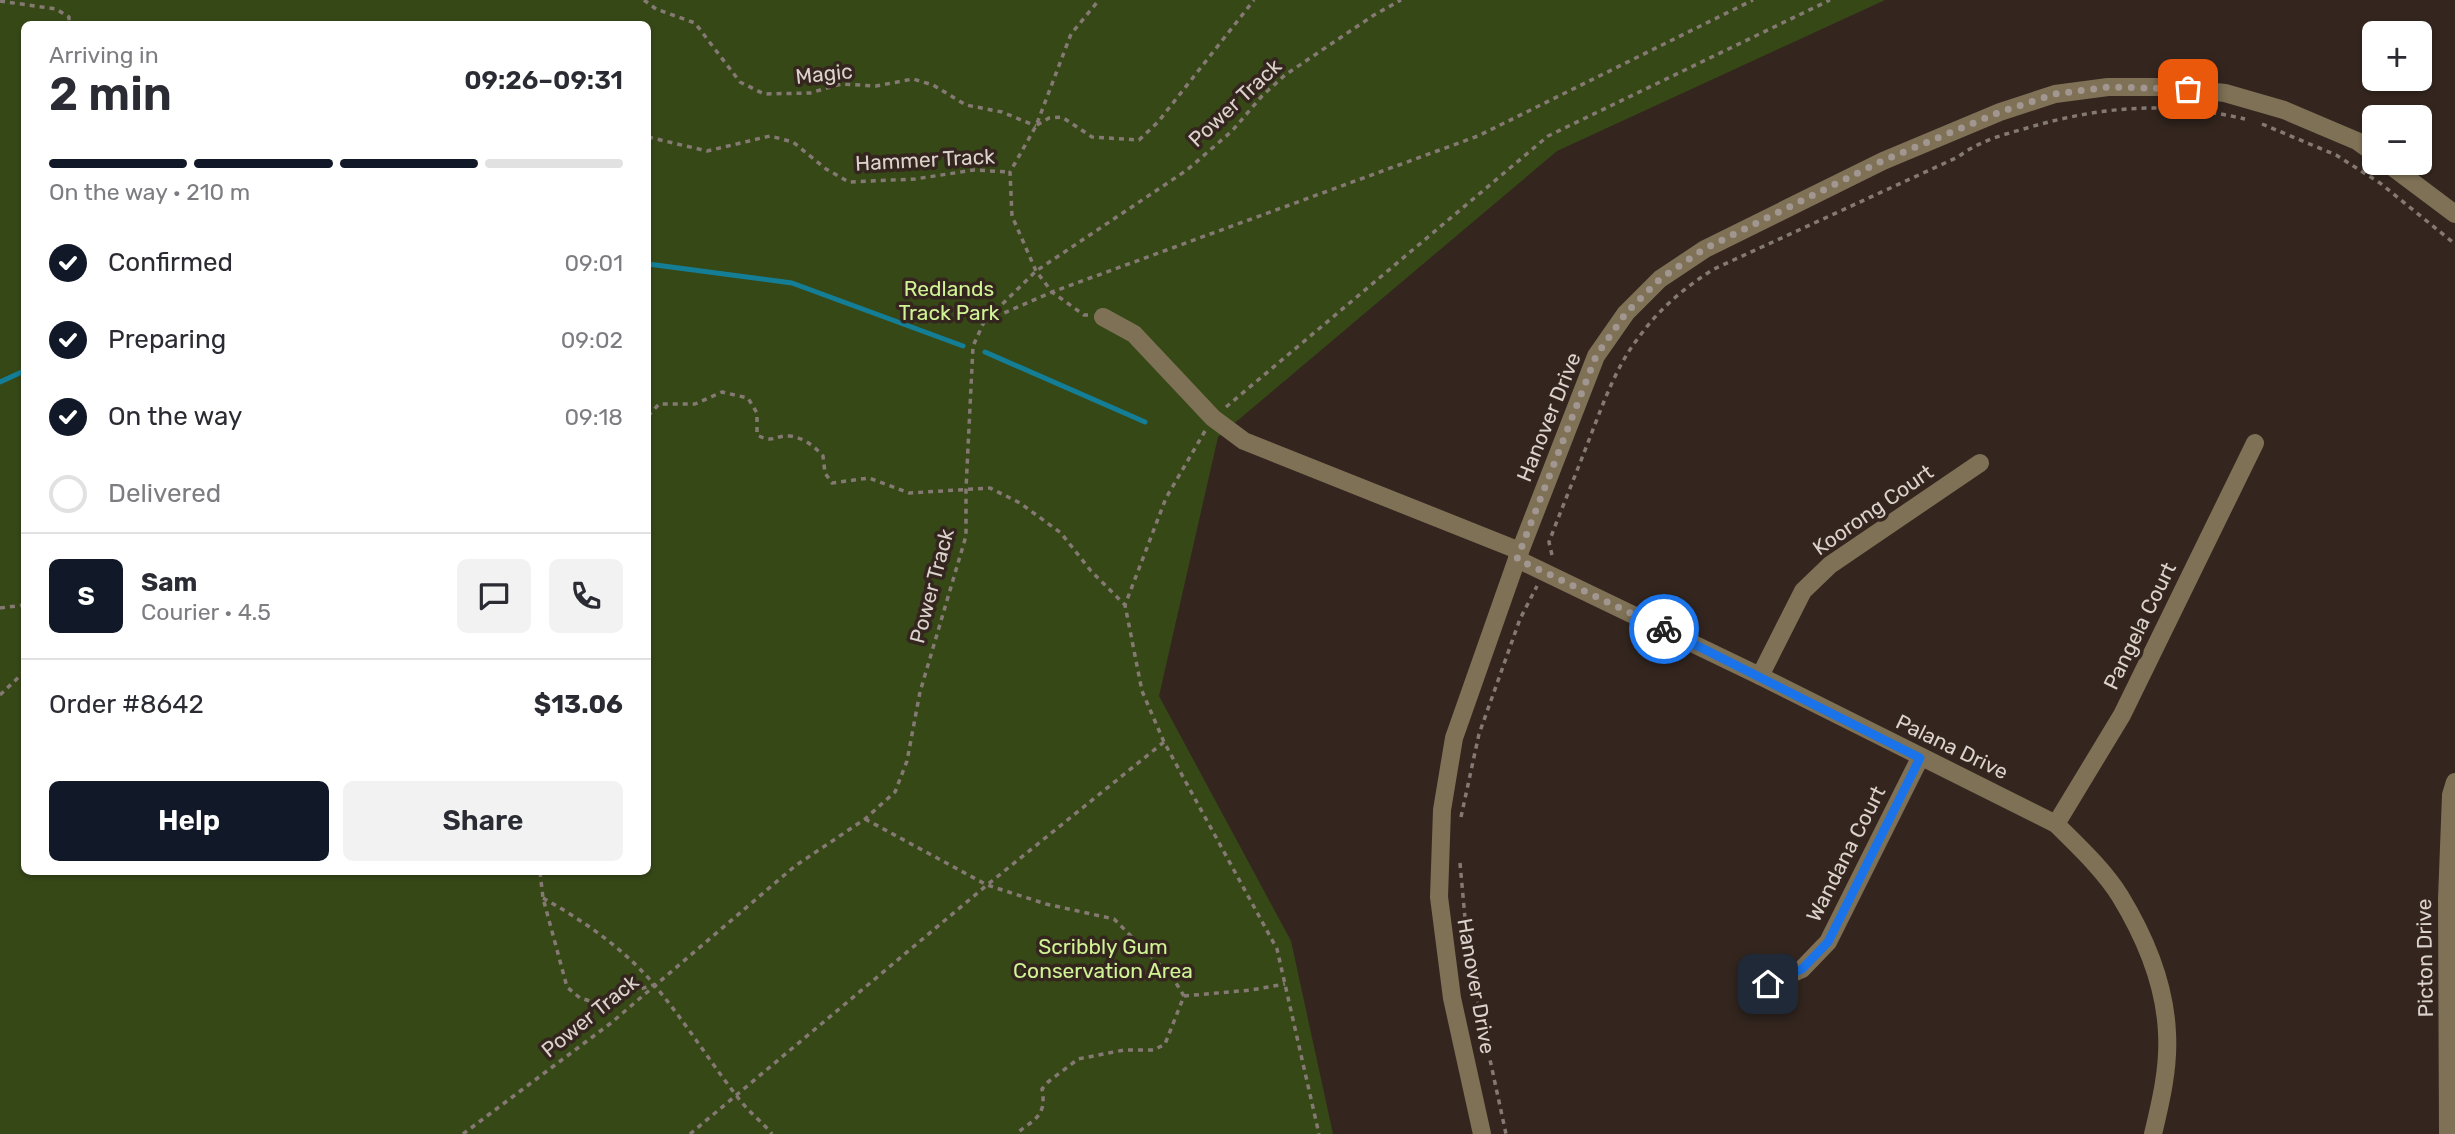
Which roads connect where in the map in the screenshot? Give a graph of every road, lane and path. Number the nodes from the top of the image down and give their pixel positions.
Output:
1 (644, 0) edge
2 (1099, 0) edge
3 (1254, 0) edge
4 (1401, 0) edge
5 (1753, 0) edge
6 (0, 1) edge
7 (69, 21) edge
8 (1036, 126) junction
9 (651, 138) edge
10 (2362, 145) edge
11 (1010, 172) junction
12 (2405, 175) edge
13 (2453, 206) edge
14 (2455, 244) edge
15 (1036, 271) junction
16 (1052, 292) junction
17 (1103, 317) joint
18 (984, 322) junction
19 (651, 413) edge
20 (2255, 443) dead end
21 (1980, 463) dead end
22 (966, 489) junction
23 (1519, 555) junction
24 (1550, 564) dead end
25 (1534, 590) dead end
26 (21, 605) edge
27 (1125, 605) dead end
28 (0, 608) edge
29 (21, 675) edge
30 (1760, 676) junction
31 (0, 695) edge
32 (1164, 742) dead end
33 (1920, 758) junction
34 (2455, 782) edge
35 (865, 819) junction
36 (2056, 824) junction
37 (1461, 825) dead end
38 (1460, 861) dead end
39 (540, 875) edge
40 (987, 885) junction
41 (543, 898) junction
42 (1285, 984) dead end
43 (1768, 984) dead end
44 (655, 985) junction
45 (1184, 996) junction
46 (737, 1096) junction
47 (463, 1134) edge
48 (690, 1134) edge
49 (772, 1134) edge
50 (1016, 1134) edge
51 (1482, 1134) edge
52 (1506, 1134) edge
53 (2153, 1134) edge
54 (2448, 1134) edge

1 - 8 path, Magic
2 - 8 path
3 - 8 path
4 - 15 path, Power Track
5 - 16 path
6 - 7 path
8 - 11 path
9 - 11 path, Hammer Track
10 - 23 street, Hanover Drive
11 - 15 path
12 - 13 street
14 - 24 path
15 - 16 path
15 - 18 path, Power Track
16 - 17 path
16 - 18 path
17 - 23 street, Palana Drive
18 - 22 path, Power Track
19 - 22 path
20 - 36 street, Pangela Court
21 - 30 street, Koorong Court
22 - 27 path
22 - 35 path, Power Track
23 - 30 street, Palana Drive
23 - 51 street, Hanover Drive
25 - 37 path
26 - 28 path
29 - 31 path
30 - 33 street, Palana Drive
32 - 40 path
33 - 36 street, Palana Drive
33 - 43 street, Wandana Court
34 - 54 street, Picton Drive
35 - 40 path
35 - 44 path, Power Track
36 - 53 street, Palana Drive
38 - 52 path
39 - 41 path
40 - 45 path
40 - 46 path
41 - 44 path
41 - 44 path
42 - 45 path
44 - 46 path
44 - 47 path, Power Track
45 - 50 path
46 - 48 path
46 - 49 path

